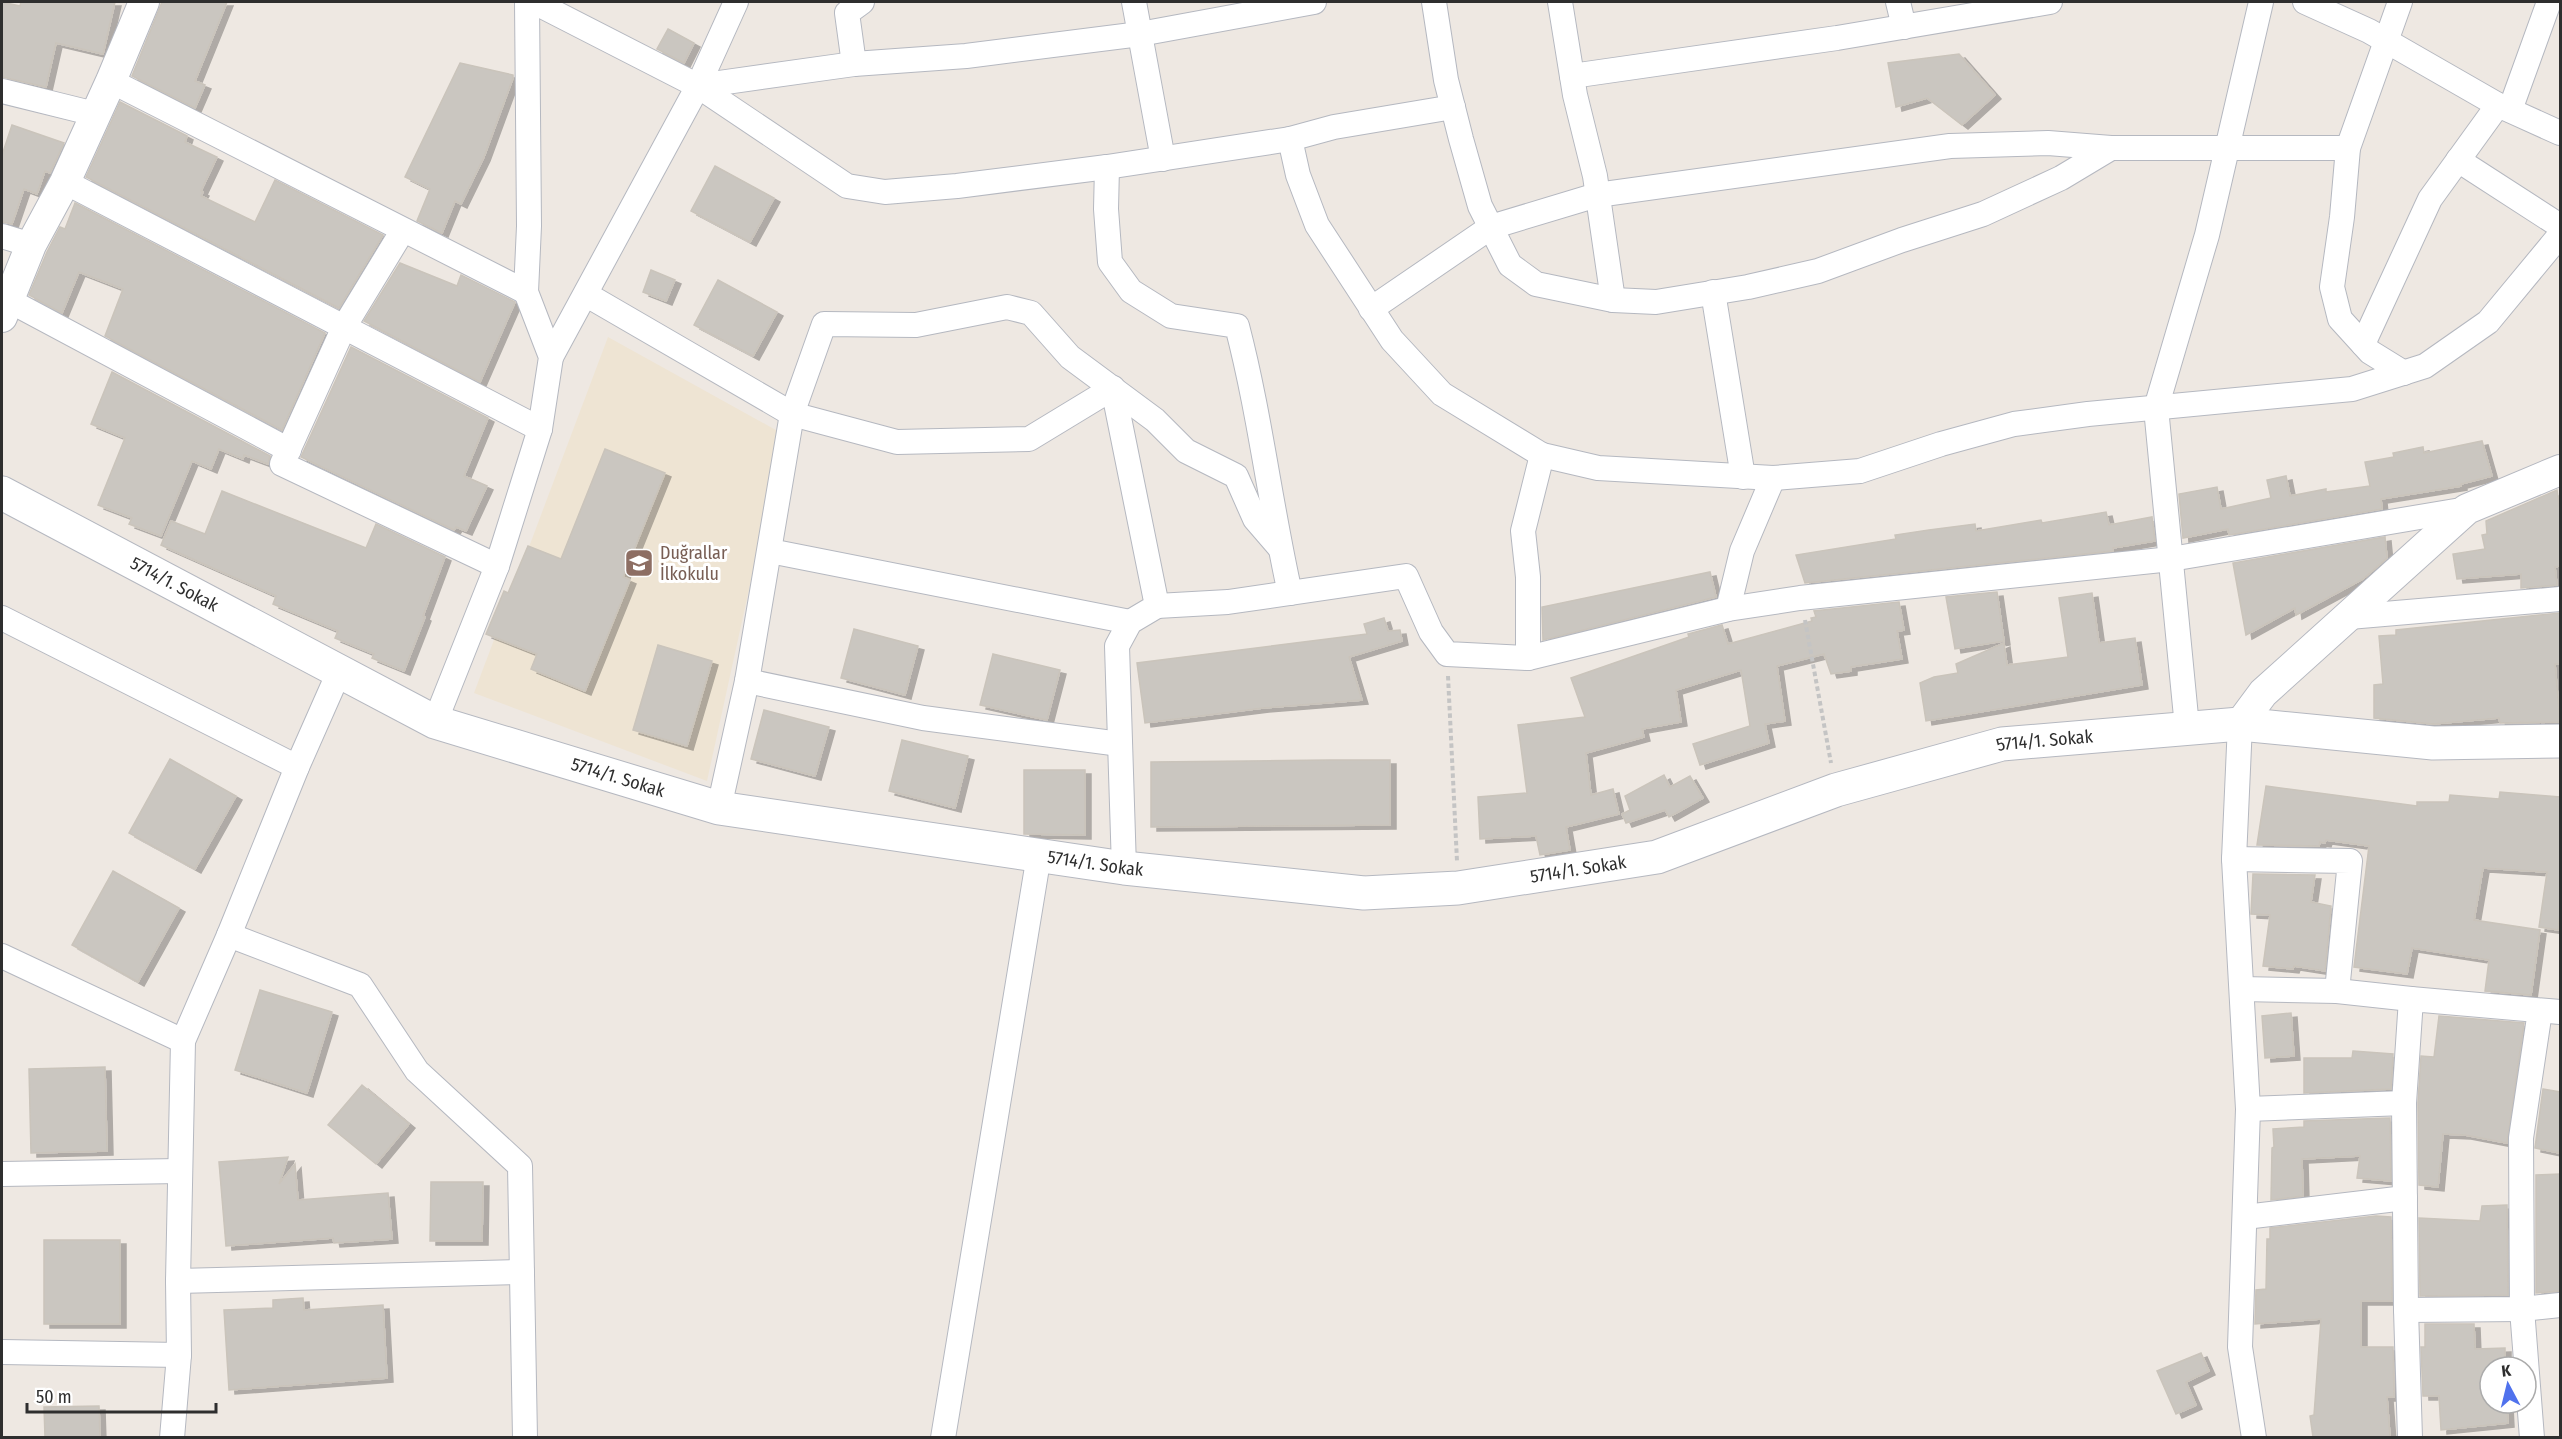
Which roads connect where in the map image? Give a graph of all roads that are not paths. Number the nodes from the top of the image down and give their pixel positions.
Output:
1 (144, 2) edge
2 (527, 2) edge
3 (534, 2) edge
4 (736, 2) edge
5 (862, 2) edge
6 (1134, 2) edge
7 (1314, 2) edge
8 (1434, 2) edge
9 (1560, 2) edge
10 (1898, 2) edge
11 (2050, 2) edge
12 (2261, 2) edge
13 (2305, 2) edge
14 (2400, 2) edge
15 (2551, 15) edge
16 (1904, 27) junction
17 (1140, 34) junction
18 (2387, 42) junction
19 (854, 64) junction
20 (1572, 76) junction
21 (111, 81) junction
22 (698, 86) junction
23 (2, 91) edge
24 (1453, 106) junction
25 (2504, 108) junction
26 (95, 114) junction
27 (2560, 133) edge
28 (1290, 139) junction
29 (2348, 147) junction
30 (2111, 148) junction
31 (2227, 148) junction
32 (1163, 159) junction
33 (2458, 160) junction
34 (1107, 167) junction
35 (65, 182) junction
36 (1598, 195) junction
37 (2560, 226) edge
38 (1491, 227) junction
39 (403, 230) junction
40 (2560, 235) edge
41 (2, 236) edge
42 (31, 245) junction
43 (526, 292) junction
44 (1713, 292) junction
45 (587, 295) junction
46 (1613, 300) junction
47 (5, 309) edge
48 (1371, 309) junction
49 (345, 327) junction
50 (2363, 344) junction
51 (551, 357) junction
52 (2404, 373) junction
53 (1113, 388) junction
54 (2156, 408) junction
55 (792, 414) junction
56 (540, 429) junction
57 (289, 450) junction
58 (1542, 454) junction
59 (2560, 470) edge
60 (1743, 477) junction
61 (1773, 478) junction
62 (2, 493) edge
63 (2467, 509) junction
64 (1280, 548) junction
65 (770, 551) junction
66 (2171, 559) junction
67 (497, 566) junction
68 (1290, 593) junction
69 (2560, 599) edge
70 (1157, 606) junction
71 (1728, 609) junction
72 (2349, 617) junction
73 (2, 618) edge
74 (1130, 622) junction
75 (1528, 658) junction
76 (339, 672) junction
77 (747, 681) junction
78 (435, 722) junction
79 (2240, 724) junction
80 (2187, 727) junction
81 (2560, 741) edge
82 (1120, 744) junction
83 (297, 767) junction
84 (719, 808) junction
85 (1039, 855) junction
86 (2234, 859) junction
87 (1124, 868) junction
88 (229, 936) junction
89 (2, 956) edge
90 (2242, 989) junction
91 (2337, 991) junction
92 (2411, 999) junction
93 (2550, 1012) edge
94 (183, 1041) junction
95 (2404, 1103) junction
96 (2248, 1109) junction
97 (179, 1171) junction
98 (2, 1174) edge
99 (2405, 1198) junction
100 (2245, 1217) junction
101 (522, 1272) junction
102 (178, 1281) junction
103 (2560, 1305) edge
104 (2522, 1309) junction
105 (2406, 1310) junction
106 (2, 1352) edge
107 (179, 1355) junction
108 (172, 1437) edge
109 (525, 1437) edge
110 (943, 1437) edge
111 (2254, 1437) edge
112 (2410, 1437) edge
113 (2532, 1437) edge

1 - 21 street
2 - 43 street
3 - 22 street
4 - 22 street
5 - 19 street
6 - 17 street
7 - 17 street
8 - 24 street
9 - 20 street
10 - 16 street
11 - 16 street
12 - 31 street
13 - 18 street
14 - 18 street
15 - 25 street
16 - 20 street
17 - 19 street
17 - 32 street
18 - 25 street
18 - 29 street
19 - 22 street
20 - 36 street
21 - 26 street
21 - 39 street
22 - 34 street
22 - 45 street
23 - 26 street
24 - 28 street
24 - 38 street
25 - 27 street
25 - 33 street
26 - 35 street
28 - 32 street
28 - 48 street
29 - 31 street
29 - 50 street
30 - 31 street
30 - 36 street
30 - 44 street
31 - 54 street
32 - 34 street
33 - 37 street
33 - 50 street
34 - 64 street
35 - 42 street
35 - 49 street
36 - 38 street
36 - 46 street
38 - 46 street
38 - 48 street
39 - 43 street
39 - 49 street
40 - 52 street
41 - 42 street
42 - 47 street
43 - 51 street
44 - 46 street
44 - 60 street
45 - 51 street
45 - 55 street
47 - 57 street
48 - 58 street
49 - 56 street
49 - 57 street
50 - 52 street
51 - 56 street
52 - 54 street
53 - 55 street
53 - 55 street
53 - 64 street
53 - 70 street
54 - 61 street
54 - 66 street
55 - 65 street
56 - 67 street
57 - 67 street
58 - 60 street
58 - 75 street
59 - 63 street
60 - 61 street
61 - 71 street
62 - 76 main road, 5714/1. Sokak
63 - 66 street
63 - 72 street
64 - 68 street
65 - 74 street
65 - 77 street
66 - 71 street
66 - 80 street
67 - 78 street
68 - 70 street
68 - 75 street
69 - 72 street
70 - 74 street
71 - 75 street
72 - 79 street
73 - 83 street
74 - 82 street
76 - 78 main road, 5714/1. Sokak
76 - 83 street
77 - 82 street
77 - 84 street
78 - 84 main road, 5714/1. Sokak
79 - 80 main road, 5714/1. Sokak
79 - 81 main road, 5714/1. Sokak
79 - 86 street
80 - 87 main road, 5714/1. Sokak
82 - 87 street
83 - 88 street
84 - 85 main road, 5714/1. Sokak
85 - 87 main road, 5714/1. Sokak
85 - 110 street
86 - 90 street
86 - 91 street
88 - 94 street
88 - 101 street
89 - 94 street
90 - 91 street
90 - 96 street
91 - 92 street
92 - 93 street
92 - 95 street
93 - 104 street
94 - 97 street
95 - 96 street
95 - 99 street
96 - 100 street
97 - 98 street
97 - 102 street
99 - 100 street
99 - 105 street
100 - 111 street
101 - 102 street
101 - 109 street
102 - 107 street
103 - 104 street
104 - 105 street
104 - 113 street
105 - 112 street
106 - 107 street
107 - 108 street

